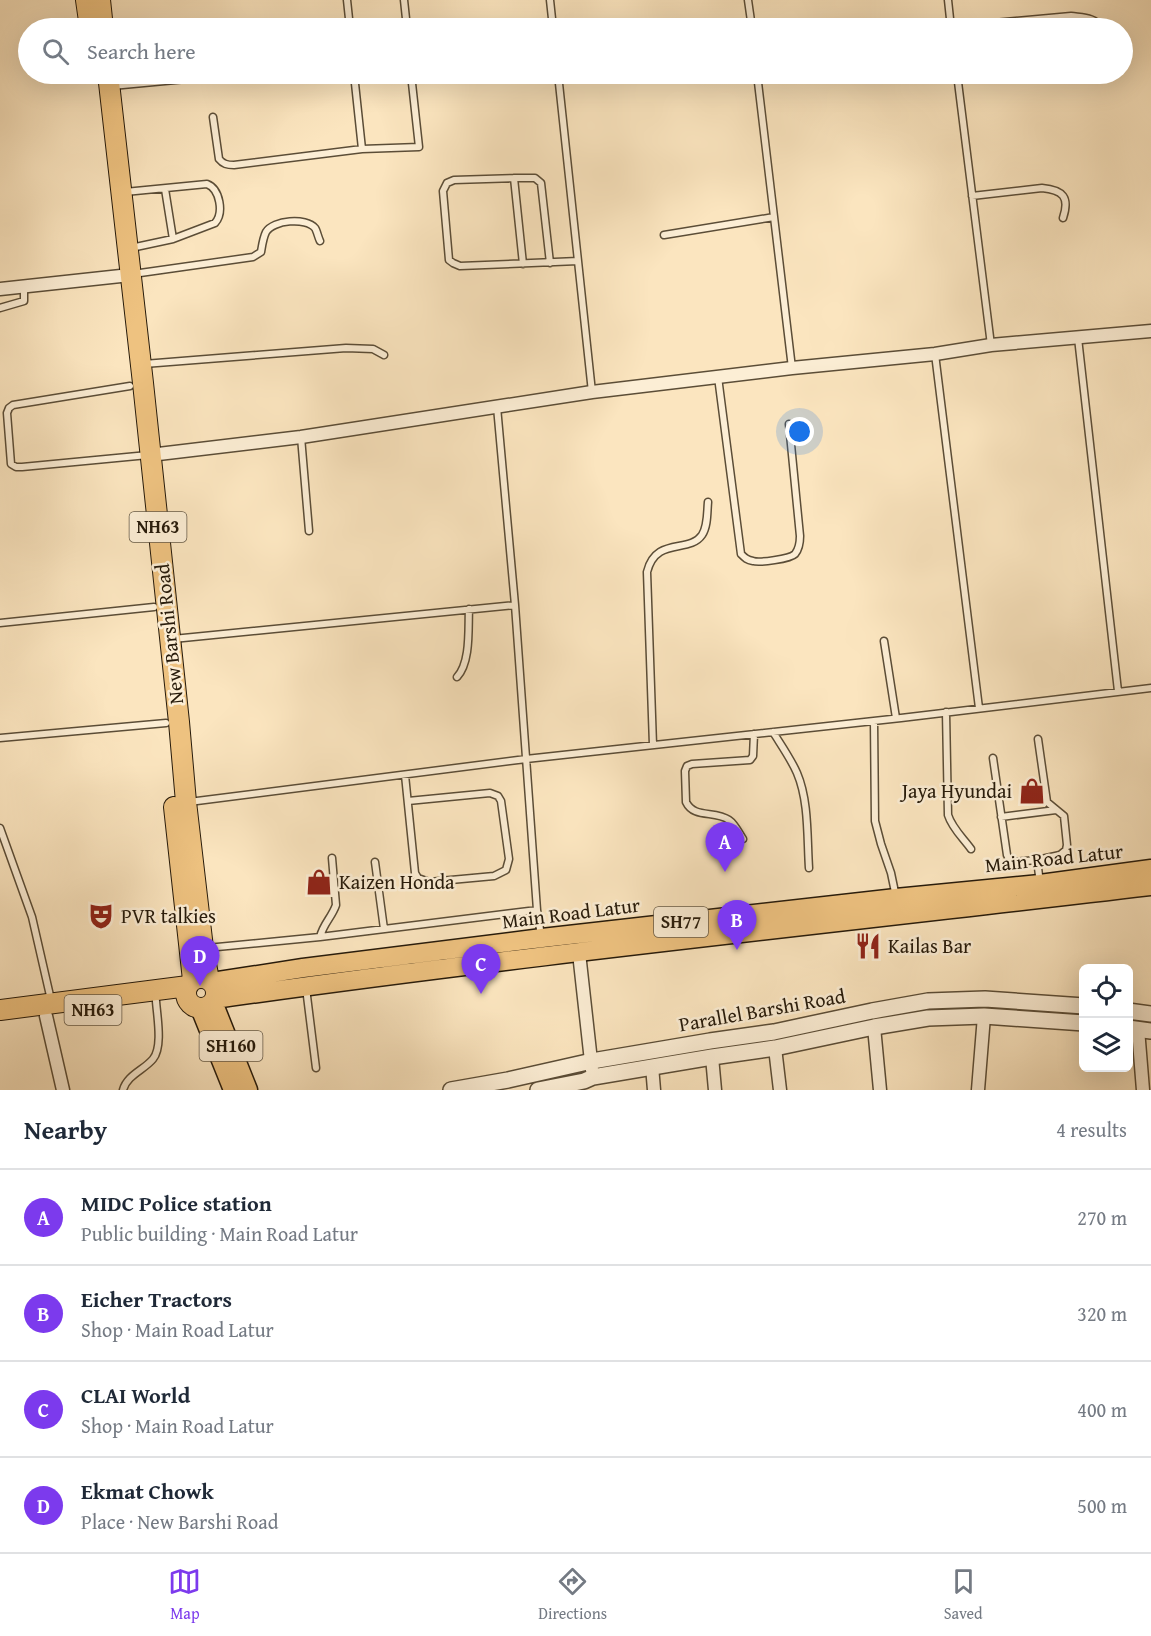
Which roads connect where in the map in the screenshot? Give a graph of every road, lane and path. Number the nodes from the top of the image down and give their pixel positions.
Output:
1 (86, 0) edge
2 (100, 0) edge
3 (347, 0) edge
4 (404, 0) edge
5 (550, 0) edge
6 (748, 0) edge
7 (948, 0) edge
8 (89, 18) edge
9 (102, 18) edge
10 (349, 18) edge
11 (406, 18) edge
12 (552, 18) edge
13 (751, 18) edge
14 (950, 18) edge
15 (1051, 18) edge
16 (1086, 18) edge
17 (105, 84) edge
18 (105, 84) edge
19 (355, 84) edge
20 (412, 84) edge
21 (559, 84) edge
22 (758, 84) edge
23 (958, 84) edge
24 (213, 117) dead end
25 (362, 149) junction
26 (514, 178) junction
27 (165, 189) junction
28 (122, 193) junction
29 (972, 196) junction
30 (774, 217) junction
31 (1063, 218) dead end
32 (664, 235) dead end
33 (173, 239) junction
34 (320, 241) dead end
35 (127, 249) junction
36 (578, 261) junction
37 (550, 262) junction
38 (523, 264) junction
39 (124, 276) junction
40 (24, 287) junction
41 (0, 289) edge
42 (0, 308) edge
43 (1151, 332) edge
44 (1078, 338) junction
45 (991, 345) junction
46 (384, 354) dead end
47 (935, 354) junction
48 (140, 364) junction
49 (792, 368) junction
50 (718, 377) junction
51 (130, 386) junction
52 (592, 392) junction
53 (497, 407) junction
54 (789, 424) dead end
55 (301, 436) junction
56 (144, 455) junction
57 (708, 502) dead end
58 (309, 531) dead end
59 (515, 605) junction
60 (154, 607) junction
61 (469, 609) junction
62 (0, 623) edge
63 (170, 639) junction
64 (884, 641) dead end
65 (458, 677) dead end
66 (1151, 688) edge
67 (1118, 691) junction
68 (979, 708) junction
69 (946, 712) junction
70 (896, 718) junction
71 (874, 721) junction
72 (166, 723) junction
73 (773, 732) junction
74 (754, 734) junction
75 (0, 738) edge
76 (1038, 739) dead end
77 (653, 745) junction
78 (993, 758) dead end
79 (526, 759) junction
80 (405, 775) junction
81 (408, 801) junction
82 (180, 803) junction
83 (1056, 810) junction
84 (1001, 818) junction
85 (0, 828) edge
86 (743, 839) dead end
87 (971, 849) dead end
88 (332, 858) dead end
89 (1037, 860) junction
90 (375, 862) dead end
91 (810, 868) dead end
92 (1151, 869) edge
93 (1040, 884) junction
94 (1151, 886) edge
95 (896, 898) junction
96 (537, 910) junction
97 (384, 929) junction
98 (320, 936) junction
99 (542, 938) junction
100 (203, 948) junction
101 (579, 953) junction
102 (306, 986) junction
103 (202, 992) junction
104 (156, 1001) junction
105 (1079, 1006) edge
106 (0, 1010) edge
107 (49, 1010) junction
108 (1133, 1012) edge
109 (1151, 1014) edge
110 (984, 1016) junction
111 (0, 1022) edge
112 (1079, 1023) edge
113 (874, 1027) junction
114 (1139, 1029) edge
115 (775, 1048) junction
116 (712, 1057) junction
117 (592, 1061) junction
118 (652, 1066) junction
119 (316, 1068) dead end
120 (588, 1082) edge
121 (560, 1088) edge
122 (63, 1090) edge
123 (123, 1090) edge
124 (233, 1090) edge
125 (248, 1090) edge
126 (451, 1090) edge
127 (538, 1090) edge
128 (654, 1090) edge
129 (715, 1090) edge
130 (780, 1090) edge
131 (880, 1090) edge
132 (978, 1090) edge
133 (1143, 1090) edge

1 - 8 highway
2 - 9 highway
3 - 10 lane
4 - 11 lane
5 - 12 lane
6 - 13 lane
7 - 14 lane
15 - 16 lane
17 - 28 highway, New Barshi Road / NH63
18 - 39 highway, New Barshi Road / NH63
19 - 25 lane
20 - 25 lane
21 - 36 lane
22 - 30 lane
23 - 29 lane
24 - 25 lane
26 - 37 lane
26 - 38 lane
26 - 38 lane
27 - 28 lane
27 - 33 lane
27 - 33 lane
28 - 35 highway, New Barshi Road / NH63
29 - 31 lane
29 - 45 lane
30 - 32 lane
30 - 49 lane
33 - 35 lane
34 - 39 lane
35 - 39 highway, New Barshi Road / NH63
36 - 37 lane
36 - 52 lane
37 - 38 lane
39 - 40 street
39 - 48 highway, New Barshi Road / NH63
39 - 51 highway, New Barshi Road / NH63
40 - 41 street
40 - 42 lane
43 - 44 street
44 - 45 street
44 - 67 lane
45 - 47 street
46 - 48 lane
47 - 49 street
47 - 68 lane
48 - 56 highway, New Barshi Road / NH63
49 - 50 street
50 - 52 street
50 - 54 lane
51 - 56 highway, New Barshi Road / NH63
51 - 56 lane
52 - 53 street
53 - 55 street
53 - 59 lane
55 - 56 street
55 - 58 lane
56 - 60 highway, New Barshi Road / NH63
56 - 63 highway, New Barshi Road / NH63
57 - 77 lane
59 - 61 lane
59 - 79 lane
60 - 62 lane
60 - 72 highway, New Barshi Road / NH63
61 - 63 lane
61 - 65 lane
63 - 82 highway, New Barshi Road / NH63
64 - 70 lane
66 - 67 lane
67 - 68 lane
68 - 69 lane
69 - 70 lane
69 - 87 lane
70 - 71 lane
71 - 73 lane
71 - 95 lane
72 - 75 lane
72 - 82 highway, New Barshi Road / NH63
73 - 74 lane
73 - 91 lane
74 - 77 lane
74 - 86 lane
76 - 83 lane
77 - 79 lane
78 - 84 lane
79 - 80 lane
79 - 96 lane
80 - 81 lane
80 - 82 lane
81 - 81 lane
82 - 100 highway, New Barshi Road / NH63
82 - 103 highway, New Barshi Road / NH63
83 - 84 lane
83 - 89 lane
84 - 89 lane
85 - 107 lane
88 - 98 lane
89 - 93 lane
90 - 97 lane
92 - 93 main road, Main Road Latur / SH77
93 - 95 main road, Main Road Latur / SH77
94 - 101 main road, Main Road Latur / SH77
95 - 99 main road, Main Road Latur / SH77
96 - 97 lane
96 - 99 lane
97 - 98 lane
98 - 100 lane
99 - 103 main road, Main Road Latur / SH77
100 - 103 highway, New Barshi Road / NH63
101 - 102 main road, Main Road Latur / SH77
101 - 117 street
102 - 103 main road, Main Road Latur / SH77
102 - 119 lane
103 - 104 highway, NH63
103 - 107 highway, NH63
103 - 124 main road, New Barshi Road / SH160
103 - 125 main road, New Barshi Road / SH160
104 - 107 highway, NH63
104 - 123 lane
105 - 117 street, Parallel Barshi Road
106 - 107 highway, NH63
107 - 111 highway, NH63
107 - 122 street
108 - 109 street
110 - 112 street
110 - 113 street
110 - 132 street
113 - 115 street
113 - 131 street
114 - 133 street
115 - 116 street
115 - 130 street
116 - 118 street
116 - 129 street
117 - 120 street
117 - 126 street, Parallel Barshi Road
118 - 120 street
118 - 128 street
120 - 121 street
121 - 127 street

